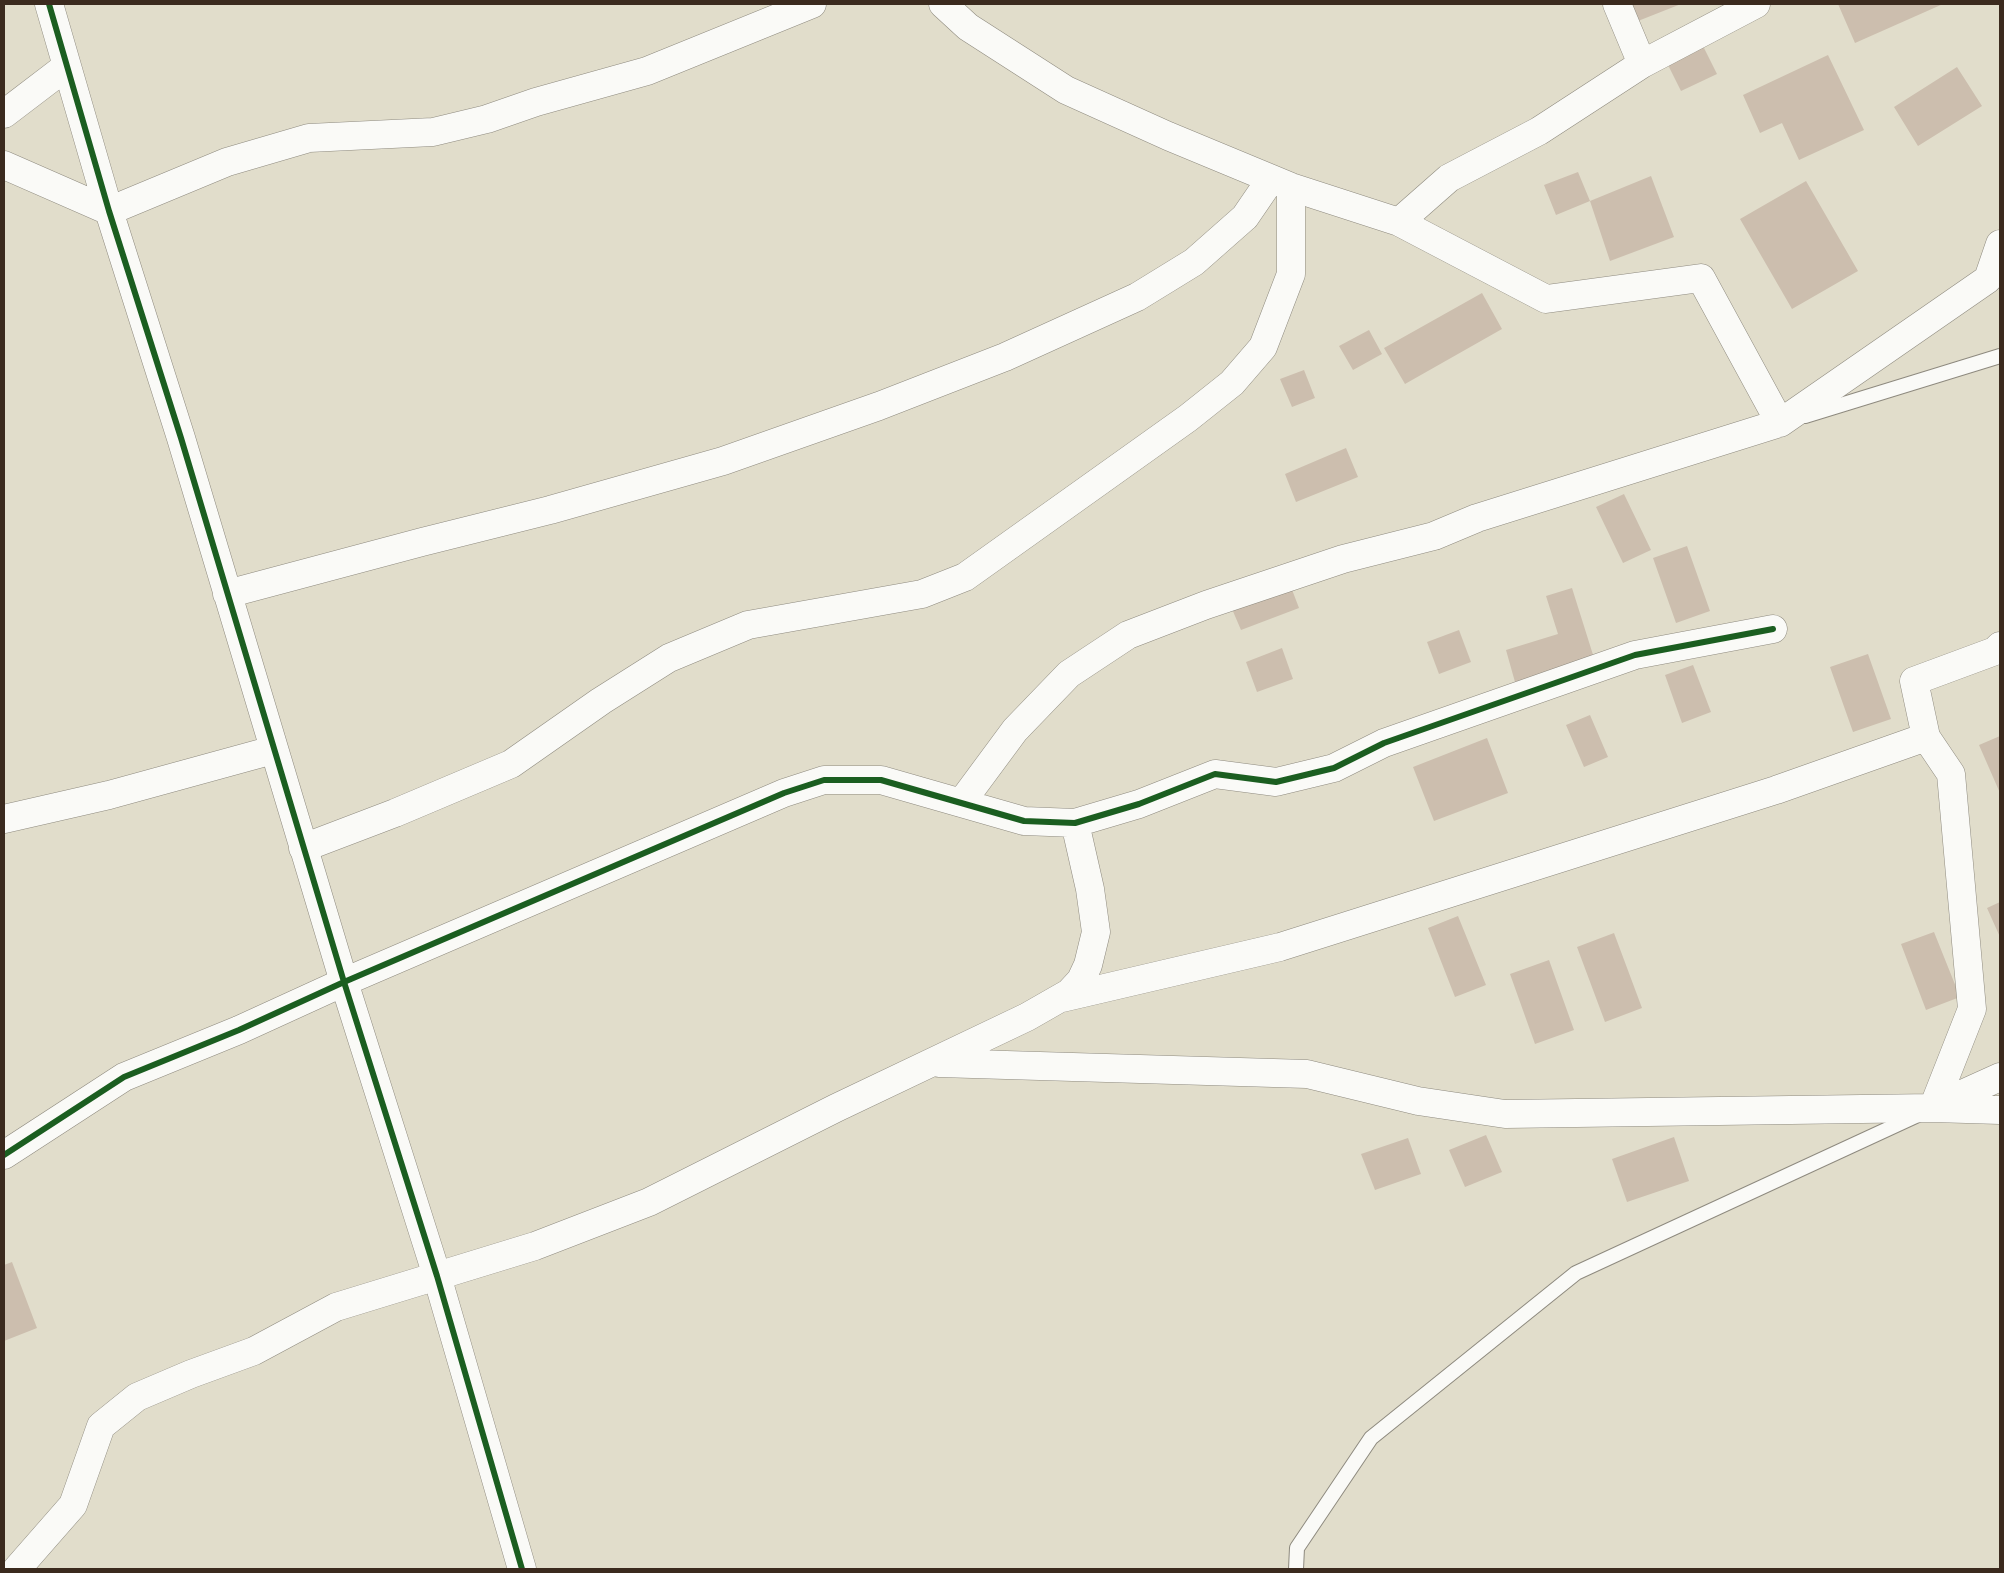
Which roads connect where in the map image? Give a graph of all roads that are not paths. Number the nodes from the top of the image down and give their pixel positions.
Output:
1 (49, 4) edge
2 (812, 4) edge
3 (943, 4) edge
4 (1617, 4) edge
5 (1756, 4) edge
6 (1642, 64) junction
7 (67, 66) junction
8 (4, 114) edge
9 (4, 164) edge
10 (1281, 183) junction
11 (109, 211) junction
12 (1398, 222) junction
13 (2000, 244) edge
14 (2000, 356) edge
15 (1780, 423) junction
16 (227, 594) junction
17 (1772, 629) dead end
18 (2000, 646) edge
19 (1926, 737) junction
20 (274, 750) junction
21 (961, 802) junction
22 (4, 819) edge
23 (1076, 823) junction
24 (303, 848) junction
25 (344, 982) junction
26 (1060, 998) junction
27 (935, 1062) junction
28 (2000, 1077) edge
29 (1932, 1108) junction
30 (2000, 1110) edge
31 (4, 1155) edge
32 (436, 1276) junction
33 (17, 1569) edge
34 (522, 1569) edge
35 (1296, 1569) edge

1 - 7 street
2 - 11 street
3 - 10 street
4 - 6 street
5 - 6 street
6 - 12 street
7 - 8 street
7 - 11 street
9 - 11 street
10 - 12 street
10 - 16 street
10 - 24 street
11 - 16 street
12 - 15 street
13 - 15 street
14 - 15 lane
15 - 21 street
16 - 20 street
17 - 23 street
18 - 19 street
19 - 26 street
19 - 29 street
20 - 22 street
20 - 24 street
21 - 23 street
21 - 25 street
23 - 26 street
24 - 25 street
25 - 31 street
25 - 32 street
26 - 27 street
27 - 29 street
27 - 32 street
28 - 29 street
29 - 30 street
29 - 35 lane
32 - 33 street
32 - 34 street

